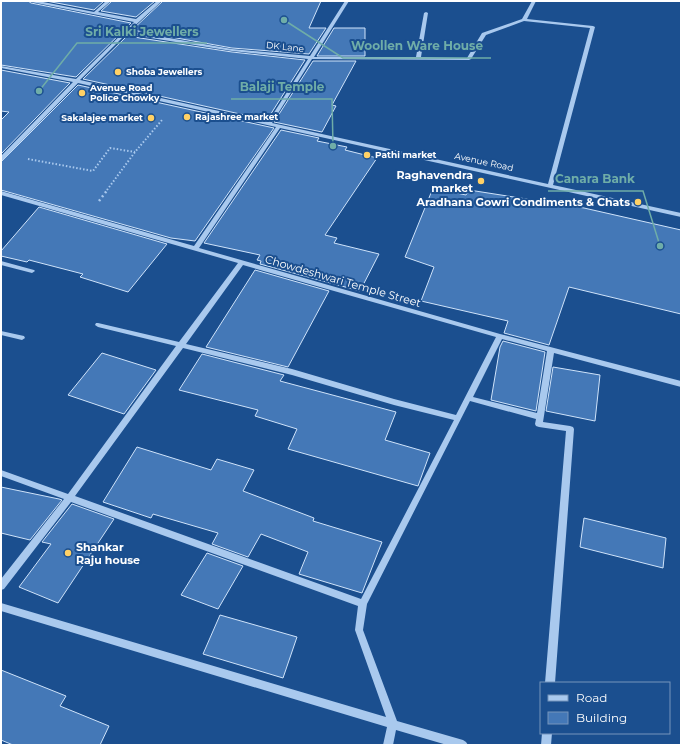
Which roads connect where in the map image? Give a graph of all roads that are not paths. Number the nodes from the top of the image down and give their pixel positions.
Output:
1 (31, 1) edge
2 (109, 1) edge
3 (160, 1) edge
4 (347, 1) edge
5 (534, 1) edge
6 (95, 13) junction
7 (426, 13) dead end
8 (524, 20) junction
9 (136, 21) junction
10 (125, 32) junction
11 (312, 58) junction
12 (418, 59) junction
13 (1, 67) edge
14 (76, 81) junction
15 (269, 124) junction
16 (279, 126) junction
17 (3, 156) edge
18 (550, 186) junction
19 (1, 194) edge
20 (681, 215) edge
21 (195, 249) junction
22 (242, 262) junction
23 (1, 263) edge
24 (32, 271) dead end
25 (98, 325) dead end
26 (1, 333) edge
27 (500, 336) junction
28 (22, 338) dead end
29 (180, 346) junction
30 (551, 350) junction
31 (681, 384) edge
32 (468, 398) junction
33 (540, 417) junction
34 (458, 418) junction
35 (1, 473) edge
36 (69, 498) junction
37 (1, 586) edge
38 (363, 604) junction
39 (1, 607) edge
40 (550, 682) edge
41 (393, 723) junction
42 (547, 734) edge
43 (388, 745) edge
44 (463, 745) edge
45 (546, 745) edge

1 - 6 street
2 - 6 street
3 - 9 street
4 - 11 street
5 - 8 street
6 - 9 street
7 - 12 street
8 - 12 street, DK Lane
8 - 18 street
9 - 10 street
10 - 11 street, DK Lane
10 - 14 street
11 - 12 street, DK Lane
11 - 15 street
13 - 14 street, Avenue Road
14 - 15 street, Avenue Road
14 - 17 street
15 - 16 street, Avenue Road
16 - 18 street, Avenue Road
16 - 21 street
18 - 20 street, Avenue Road
19 - 21 street, Chowdeshwari Temple Street
21 - 22 street, Chowdeshwari Temple Street
22 - 27 street, Chowdeshwari Temple Street
22 - 29 street
23 - 24 street
25 - 29 street
26 - 28 street
27 - 30 street, Chowdeshwari Temple Street
27 - 32 street
29 - 34 street
29 - 36 street
30 - 31 street, Chowdeshwari Temple Street
30 - 33 street
32 - 33 street
32 - 34 street
33 - 40 street
34 - 38 street
35 - 36 street
36 - 37 street
36 - 38 street
38 - 41 street
39 - 41 street
41 - 43 street
41 - 44 street
42 - 45 street

